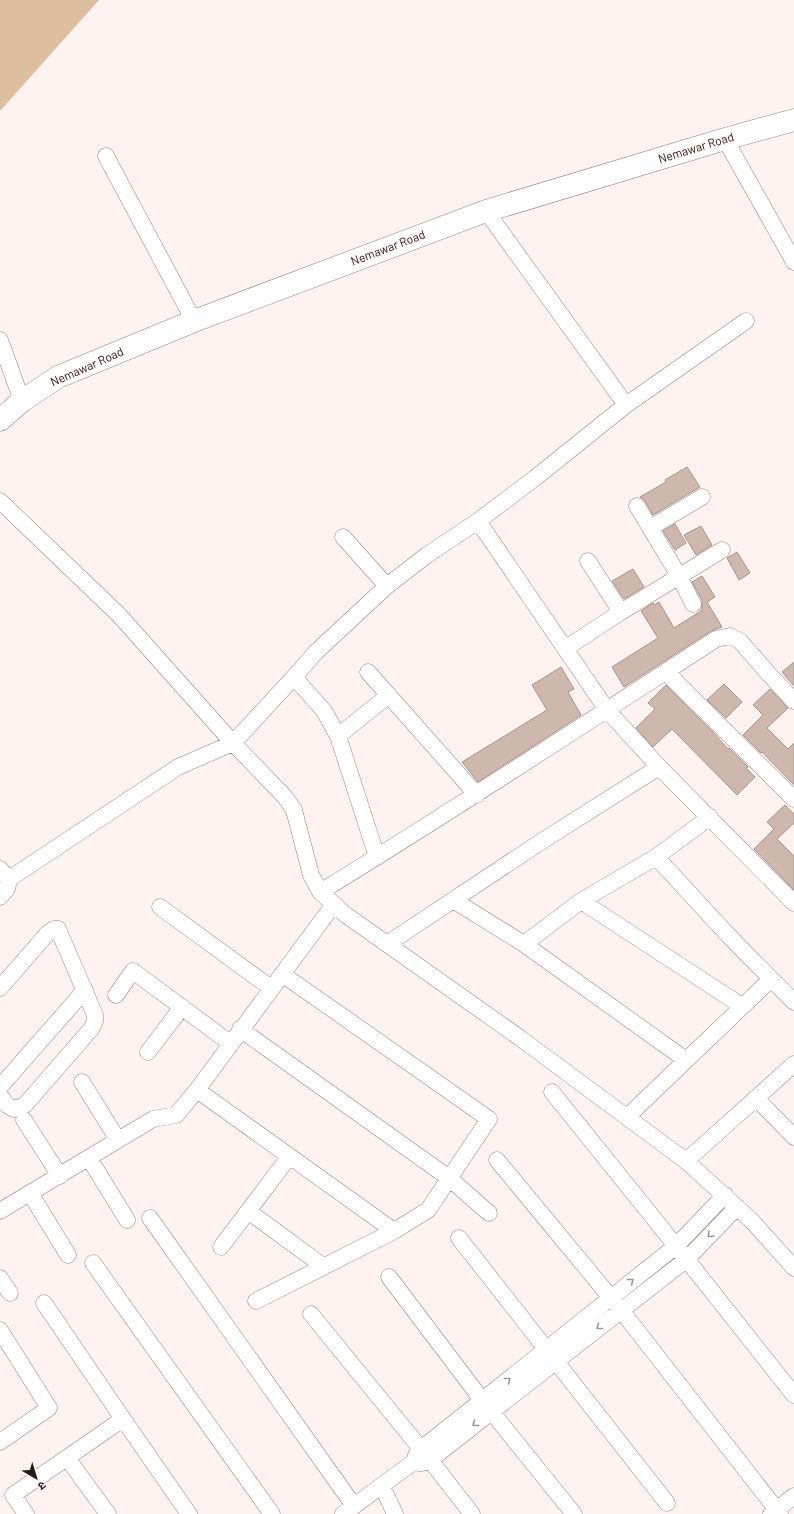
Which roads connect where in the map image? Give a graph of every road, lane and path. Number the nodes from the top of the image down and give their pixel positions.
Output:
1 (794, 120) edge
2 (725, 139) junction
3 (106, 156) dead end
4 (486, 211) junction
5 (794, 262) edge
6 (194, 321) junction
7 (746, 321) dead end
8 (0, 340) edge
9 (22, 402) junction
10 (626, 404) junction
11 (0, 420) edge
12 (702, 497) dead end
13 (0, 501) edge
14 (637, 506) dead end
15 (478, 521) junction
16 (650, 528) junction
17 (343, 538) dead end
18 (722, 550) dead end
19 (588, 561) dead end
20 (679, 576) junction
21 (387, 586) junction
22 (693, 604) dead end
23 (621, 612) junction
24 (566, 648) junction
25 (368, 672) dead end
26 (666, 672) junction
27 (294, 677) junction
28 (389, 695) junction
29 (794, 701) edge
30 (607, 710) junction
31 (338, 736) junction
32 (233, 743) junction
33 (659, 767) junction
34 (477, 794) junction
35 (794, 799) edge
36 (710, 817) junction
37 (377, 857) junction
38 (656, 857) junction
39 (5, 874) edge
40 (320, 892) junction
41 (0, 897) edge
42 (453, 900) junction
43 (581, 901) junction
44 (794, 903) edge
45 (334, 904) junction
46 (160, 907) dead end
47 (387, 944) junction
48 (524, 944) junction
49 (282, 974) junction
50 (771, 978) junction
51 (0, 988) edge
52 (272, 988) junction
53 (85, 990) junction
54 (116, 995) dead end
55 (794, 1002) edge
56 (742, 1006) junction
57 (182, 1007) junction
58 (240, 1029) junction
59 (230, 1043) junction
60 (148, 1052) dead end
61 (686, 1060) junction
62 (794, 1064) edge
63 (82, 1082) dead end
64 (0, 1087) edge
65 (197, 1090) junction
66 (552, 1092) dead end
67 (0, 1096) edge
68 (756, 1098) junction
69 (627, 1117) junction
70 (24, 1120) dead end
71 (794, 1137) edge
72 (118, 1140) junction
73 (289, 1157) junction
74 (89, 1158) junction
75 (497, 1160) dead end
76 (686, 1161) junction
77 (60, 1176) junction
78 (449, 1178) junction
79 (30, 1193) junction
80 (725, 1195) junction
81 (737, 1207) junction
82 (1, 1208) edge
83 (248, 1211) junction
84 (489, 1213) dead end
85 (150, 1218) dead end
86 (127, 1220) dead end
87 (394, 1231) junction
88 (460, 1238) dead end
89 (676, 1246) junction
90 (221, 1247) dead end
91 (68, 1255) dead end
92 (687, 1259) junction
93 (94, 1263) dead end
94 (323, 1266) junction
95 (794, 1268) edge
96 (389, 1277) dead end
97 (0, 1278) edge
98 (10, 1293) dead end
99 (610, 1297) junction
100 (256, 1301) dead end
101 (44, 1303) dead end
102 (621, 1310) junction
103 (311, 1314) dead end
104 (0, 1330) edge
105 (551, 1355) junction
106 (794, 1396) edge
107 (487, 1406) junction
108 (123, 1419) junction
109 (0, 1442) edge
110 (422, 1457) junction
111 (67, 1458) junction
112 (382, 1486) junction
113 (794, 1496) edge
114 (667, 1503) dead end
115 (349, 1510) edge
116 (776, 1513) edge
117 (26, 1514) edge
118 (108, 1514) edge
119 (189, 1514) edge
120 (272, 1514) edge
121 (395, 1514) edge
122 (472, 1514) edge
123 (574, 1514) edge

1 - 2 highway, Nemawar Road
2 - 4 highway, Nemawar Road
2 - 5 street
3 - 6 street
4 - 6 highway, Nemawar Road
4 - 10 street
6 - 9 highway, Nemawar Road
7 - 10 street
8 - 9 street
9 - 11 highway, Nemawar Road
10 - 15 street
12 - 16 street
13 - 32 street
14 - 16 street
15 - 21 street
15 - 24 street
16 - 20 street
17 - 21 street
18 - 20 street
19 - 23 street
20 - 22 street
20 - 23 street
21 - 27 street
23 - 24 street
24 - 30 street
25 - 28 street
26 - 29 street
26 - 30 street
26 - 35 street
27 - 31 street
27 - 32 street
28 - 31 street
28 - 34 street
30 - 33 street
30 - 34 street
31 - 37 street
32 - 39 street
32 - 40 street
33 - 36 street
33 - 42 street
34 - 37 street
36 - 38 street
36 - 44 street
37 - 40 street
38 - 43 street
38 - 50 street
39 - 41 street
40 - 45 street
42 - 47 street
42 - 48 street
43 - 48 street
43 - 56 street
45 - 47 street
45 - 49 street
46 - 52 street
47 - 69 street
48 - 61 street
49 - 52 street
49 - 78 street
50 - 55 street
50 - 56 street
51 - 53 street
52 - 58 street
53 - 64 street
53 - 67 street
54 - 57 street
56 - 61 street
57 - 59 street
57 - 60 street
58 - 59 street
58 - 78 street
59 - 65 street
61 - 69 street
62 - 68 street
63 - 72 street
65 - 72 street
65 - 73 street
66 - 89 street
68 - 71 street
68 - 76 street
69 - 76 street
70 - 77 street
72 - 74 street
73 - 83 street
73 - 87 street
74 - 77 street
74 - 86 street
75 - 99 street
76 - 80 street
77 - 79 street
78 - 84 street
78 - 87 street
79 - 82 street
79 - 91 street
80 - 81 street
80 - 89 street
81 -> 92 street
81 - 95 street
83 - 90 street
83 - 94 street
85 - 115 street
87 - 94 street
88 - 105 street
89 - 92 street
99 -> 89 street
92 - 102 street
92 - 106 street
93 - 120 street
94 - 100 street
96 - 107 street
97 - 98 street
99 - 102 street
99 - 105 street
101 - 108 street
102 -> 105 street
102 - 116 street
103 - 110 street
104 - 109 street
105 - 107 street
105 - 114 street
107 - 110 street
107 - 123 street
108 - 111 street
108 - 119 street
110 - 112 street
110 - 122 street
111 - 117 street
111 - 118 street
112 - 115 street
112 - 121 street
113 - 116 street

